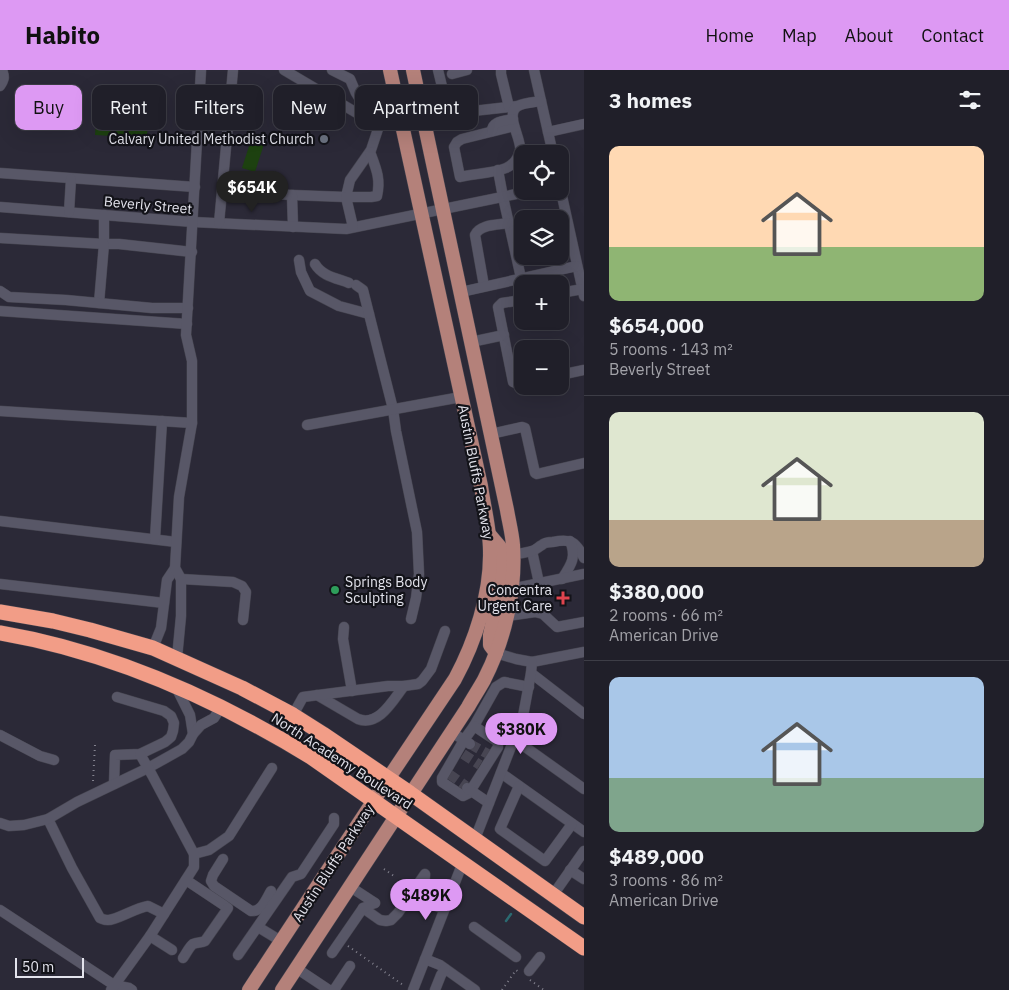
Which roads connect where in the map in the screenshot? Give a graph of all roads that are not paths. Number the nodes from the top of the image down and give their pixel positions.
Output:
1 (2, 70) edge
2 (201, 70) edge
3 (233, 70) edge
4 (284, 70) edge
5 (332, 70) edge
6 (390, 70) edge
7 (413, 70) edge
8 (438, 70) edge
9 (467, 70) edge
10 (501, 70) edge
11 (534, 70) edge
12 (452, 74) dead end
13 (0, 86) edge
14 (355, 90) edge
15 (541, 101) junction
16 (509, 107) junction
17 (355, 112) edge
18 (514, 122) junction
19 (584, 124) edge
20 (378, 130) edge
21 (548, 132) junction
22 (551, 145) edge
23 (370, 152) junction
24 (498, 170) junction
25 (0, 173) edge
26 (72, 179) junction
27 (195, 187) junction
28 (222, 191) junction
29 (292, 195) junction
30 (514, 195) edge
31 (346, 197) junction
32 (503, 197) junction
33 (563, 200) edge
34 (0, 207) edge
35 (444, 209) junction
36 (69, 212) junction
37 (422, 214) junction
38 (104, 215) junction
39 (193, 222) junction
40 (509, 223) junction
41 (219, 224) junction
42 (292, 227) junction
43 (354, 228) junction
44 (0, 238) edge
45 (104, 244) junction
46 (192, 252) junction
47 (299, 260) dead end
48 (315, 264) dead end
49 (577, 266) junction
50 (520, 275) edge
51 (535, 275) edge
52 (514, 280) edge
53 (484, 286) junction
54 (0, 291) edge
55 (461, 292) junction
56 (583, 292) edge
57 (569, 293) edge
58 (514, 301) edge
59 (99, 303) junction
60 (188, 308) junction
61 (0, 311) edge
62 (370, 314) junction
63 (187, 324) junction
64 (504, 334) junction
65 (472, 342) junction
66 (584, 370) edge
67 (569, 373) edge
68 (514, 382) edge
69 (461, 397) junction
70 (393, 409) junction
71 (0, 411) edge
72 (486, 412) junction
73 (162, 421) junction
74 (192, 423) junction
75 (306, 425) dead end
76 (491, 434) junction
77 (584, 463) edge
78 (0, 521) edge
79 (489, 534) junction
80 (155, 539) junction
81 (570, 541) junction
82 (176, 542) junction
83 (532, 551) junction
84 (512, 554) junction
85 (584, 557) edge
86 (570, 566) junction
87 (175, 568) junction
88 (584, 574) edge
89 (181, 579) junction
90 (562, 579) junction
91 (539, 583) junction
92 (0, 584) edge
93 (511, 589) junction
94 (164, 603) junction
95 (0, 612) edge
96 (507, 616) junction
97 (243, 620) dead end
98 (411, 620) dead end
99 (584, 622) edge
100 (344, 627) dead end
101 (445, 631) dead end
102 (0, 633) edge
103 (153, 648) junction
104 (584, 652) edge
105 (496, 653) junction
106 (177, 658) junction
107 (532, 662) junction
108 (531, 673) junction
109 (404, 686) junction
110 (176, 687) junction
111 (529, 687) junction
112 (352, 690) junction
113 (318, 695) junction
114 (117, 697) dead end
115 (221, 707) junction
116 (584, 714) edge
117 (293, 715) junction
118 (474, 726) junction
119 (451, 732) junction
120 (194, 734) junction
121 (0, 735) edge
122 (514, 739) junction
123 (467, 742) junction
124 (492, 753) junction
125 (140, 754) junction
126 (508, 755) junction
127 (54, 760) dead end
128 (148, 768) junction
129 (272, 768) dead end
130 (501, 773) junction
131 (388, 778) junction
132 (114, 784) junction
133 (519, 786) junction
134 (468, 788) junction
135 (584, 790) edge
136 (410, 793) junction
137 (374, 800) junction
138 (489, 803) junction
139 (396, 816) junction
140 (334, 818) dead end
141 (48, 819) junction
142 (0, 824) edge
143 (572, 824) junction
144 (584, 832) edge
145 (475, 839) junction
146 (584, 850) edge
147 (194, 854) junction
148 (223, 859) dead end
149 (463, 862) junction
150 (570, 870) junction
151 (186, 880) junction
152 (584, 880) edge
153 (350, 886) junction
154 (271, 891) dead end
155 (553, 895) junction
156 (364, 908) junction
157 (0, 910) edge
158 (444, 910) junction
159 (164, 914) junction
160 (584, 917) edge
161 (474, 926) dead end
162 (258, 927) junction
163 (150, 936) junction
164 (281, 941) junction
165 (584, 948) edge
166 (172, 950) dead end
167 (332, 953) dead end
168 (238, 956) dead end
169 (516, 957) dead end
170 (540, 957) dead end
171 (183, 958) dead end
172 (425, 959) junction
173 (350, 966) dead end
174 (296, 968) junction
175 (445, 969) junction
176 (527, 975) road end
177 (114, 988) edge
178 (132, 990) edge
179 (249, 990) edge
180 (282, 990) edge
181 (329, 990) edge
182 (334, 990) edge
183 (413, 990) edge
184 (435, 990) edge
185 (475, 990) edge

1 - 13 street
2 - 27 street
3 - 28 street
4 - 17 street
5 - 14 street
6 - 37 main road, Austin Bluffs Parkway
7 - 35 main road, Austin Bluffs Parkway
8 - 16 street
9 - 12 street
10 - 16 street
11 - 15 street
15 - 16 street
15 - 21 street
16 - 18 street
18 - 24 street
18 - 24 street
19 - 21 street
20 - 23 street
21 - 22 street
23 - 31 street
23 - 31 street
24 - 32 street
25 - 26 street
26 - 27 street
26 - 36 street
27 - 39 street
28 - 29 street
28 - 41 street
29 - 31 street
29 - 42 street
30 - 32 street, Beverly Street
31 - 43 street
32 - 35 street, Beverly Street
32 - 40 street
33 - 49 street
34 - 36 street, Beverly Street
35 - 37 street, Beverly Street
35 - 55 main road, Austin Bluffs Parkway
36 - 38 street, Beverly Street
37 - 43 street, Beverly Street
37 - 69 main road, Austin Bluffs Parkway
38 - 39 street, Beverly Street
38 - 45 street
39 - 41 street, Beverly Street
39 - 46 street
40 - 50 street
40 - 53 street
41 - 42 street, Beverly Street
42 - 43 street, Beverly Street
44 - 45 street
45 - 46 street
45 - 59 street
46 - 60 street
47 - 62 street
48 - 62 street
49 - 51 street
49 - 56 street
52 - 53 street
53 - 55 street
54 - 59 street
55 - 65 main road, Austin Bluffs Parkway
56 - 57 street
58 - 64 street
59 - 60 street
60 - 63 street
61 - 63 street
62 - 70 street
63 - 74 street
64 - 65 street
64 - 68 street
65 - 72 main road, Austin Bluffs Parkway
66 - 67 street
69 - 70 street
69 - 72 main road, Austin Bluffs Parkway
69 - 79 main road, Austin Bluffs Parkway
70 - 75 street
70 - 98 street
71 - 73 street
72 - 76 main road, Austin Bluffs Parkway
73 - 74 street
73 - 80 street
74 - 82 street
76 - 77 street
76 - 84 main road, Austin Bluffs Parkway
78 - 80 street
79 - 105 main road
79 - 131 main road, Austin Bluffs Parkway
80 - 82 street
81 - 83 street
81 - 85 street
81 - 86 street
82 - 87 street
83 - 84 street
83 - 91 street
84 - 93 main road, Austin Bluffs Parkway
85 - 86 street
86 - 90 street
87 - 89 street
87 - 94 street
88 - 90 street
89 - 97 street
89 - 106 street
90 - 91 street
91 - 93 street
92 - 94 street
93 - 96 main road, Austin Bluffs Parkway
94 - 103 street
95 - 103 highway, North Academy Boulevard
96 - 99 street
96 - 105 main road, Austin Bluffs Parkway
100 - 112 street
101 - 109 street
102 - 110 highway, North Academy Boulevard
103 - 106 highway, North Academy Boulevard
104 - 107 street
105 - 107 street
105 - 119 main road, Austin Bluffs Parkway
106 - 117 highway, North Academy Boulevard
107 - 108 street
108 - 111 street
108 - 116 street
109 - 112 street
109 - 113 street
110 - 115 highway, North Academy Boulevard
110 - 120 street
111 - 118 street
111 - 122 street
112 - 113 street
113 - 117 street
114 - 125 street
115 - 120 street
115 - 137 highway, North Academy Boulevard
117 - 131 highway, North Academy Boulevard
118 - 123 street
118 - 124 street
119 - 123 street
119 - 136 main road, Austin Bluffs Parkway
120 - 128 street
121 - 127 street
122 - 126 street
122 - 135 street
123 - 134 street
124 - 126 street
124 - 134 street
125 - 128 street
125 - 132 street
126 - 130 street
128 - 132 street
128 - 147 street
129 - 147 street
130 - 133 street
130 - 138 street
131 - 136 highway, North Academy Boulevard
131 - 137 main road, Austin Bluffs Parkway
132 - 141 street
133 - 143 street
133 - 143 street
134 - 138 street
136 - 139 main road, Austin Bluffs Parkway
136 - 145 highway, North Academy Boulevard
137 - 139 highway, North Academy Boulevard
137 - 164 main road, Austin Bluffs Parkway
138 - 145 street
139 - 149 highway, North Academy Boulevard
139 - 153 main road, Austin Bluffs Parkway
140 - 162 street
141 - 142 street
141 - 159 street
143 - 144 street
145 - 155 highway, North Academy Boulevard
146 - 150 street
147 - 151 street
148 - 154 street
149 - 158 street
149 - 165 highway, North Academy Boulevard
150 - 152 street
150 - 155 street
151 - 159 street
151 - 171 street
153 - 156 street
153 - 174 main road, Austin Bluffs Parkway
155 - 160 highway, North Academy Boulevard
156 - 158 street
156 - 167 street
157 - 177 street
158 - 172 street
159 - 163 street
161 - 169 street
162 - 164 street
162 - 168 street
163 - 166 street
163 - 177 street
164 - 179 main road, Austin Bluffs Parkway
170 - 176 street
172 - 175 street
172 - 183 street
173 - 182 street
174 - 180 main road, Austin Bluffs Parkway
174 - 181 street
175 - 184 street
175 - 185 street
177 - 178 street

